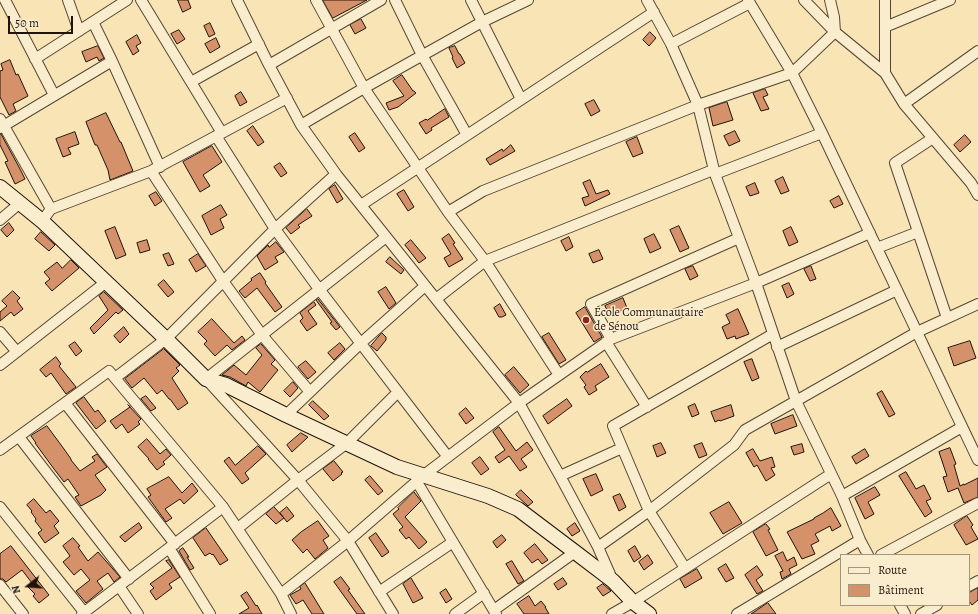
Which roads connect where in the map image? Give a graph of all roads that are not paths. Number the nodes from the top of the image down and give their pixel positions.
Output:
1 (5, 0) edge
2 (68, 0) edge
3 (127, 0) edge
4 (141, 0) edge
5 (316, 0) edge
6 (381, 0) edge
7 (396, 0) edge
8 (471, 0) edge
9 (528, 0) edge
10 (647, 0) edge
11 (804, 0) edge
12 (830, 0) edge
13 (885, 0) edge
14 (950, 0) edge
15 (241, 1) edge
16 (749, 2) edge
17 (654, 12) junction
18 (93, 22) junction
19 (482, 22) junction
20 (885, 27) junction
21 (331, 28) junction
22 (79, 31) junction
23 (835, 32) junction
24 (259, 44) junction
25 (671, 44) junction
26 (978, 51) edge
27 (422, 55) junction
28 (35, 59) junction
29 (112, 61) junction
30 (269, 65) junction
31 (792, 72) junction
32 (885, 74) junction
33 (191, 82) junction
34 (364, 88) junction
35 (54, 95) junction
36 (287, 98) junction
37 (521, 99) junction
38 (904, 104) junction
39 (698, 105) junction
40 (301, 124) junction
41 (1, 125) edge
42 (822, 133) junction
43 (219, 135) junction
44 (467, 135) junction
45 (933, 138) junction
46 (418, 167) junction
47 (155, 169) junction
48 (714, 172) junction
49 (336, 174) junction
50 (0, 187) edge
51 (978, 195) edge
52 (20, 203) junction
53 (361, 206) junction
54 (50, 209) junction
55 (448, 212) junction
56 (0, 220) edge
57 (42, 221) junction
58 (275, 229) junction
59 (918, 232) junction
60 (870, 233) junction
61 (386, 237) junction
62 (739, 238) junction
63 (877, 248) junction
64 (485, 261) junction
65 (222, 281) junction
66 (106, 282) junction
67 (756, 283) junction
68 (425, 286) junction
69 (319, 289) junction
70 (897, 290) junction
71 (436, 299) junction
72 (978, 304) edge
73 (947, 318) junction
74 (0, 332) edge
75 (917, 332) junction
76 (773, 334) junction
77 (262, 335) junction
78 (166, 339) junction
79 (609, 341) junction
80 (361, 343) junction
81 (778, 347) junction
82 (17, 352) junction
83 (0, 365) edge
84 (559, 375) junction
85 (115, 378) junction
86 (206, 379) junction
87 (310, 392) junction
88 (398, 392) junction
89 (796, 401) junction
90 (66, 403) junction
91 (519, 403) junction
92 (647, 407) junction
93 (286, 415) junction
94 (962, 427) junction
95 (19, 436) junction
96 (347, 443) junction
97 (622, 448) junction
98 (0, 450) edge
99 (976, 450) edge
100 (448, 457) junction
101 (978, 460) edge
102 (831, 474) junction
103 (560, 476) junction
104 (420, 479) junction
105 (298, 480) junction
106 (842, 496) junction
107 (978, 503) edge
108 (0, 506) edge
109 (223, 507) junction
110 (649, 510) junction
111 (238, 528) junction
112 (860, 540) junction
113 (348, 541) junction
114 (453, 542) junction
115 (172, 546) junction
116 (598, 547) junction
117 (575, 552) junction
118 (867, 554) edge
119 (883, 554) edge
120 (685, 568) junction
121 (129, 579) junction
122 (613, 581) junction
123 (0, 585) edge
124 (119, 586) junction
125 (379, 592) junction
126 (484, 593) junction
127 (281, 594) junction
128 (633, 602) junction
129 (934, 606) edge
130 (495, 612) edge
131 (83, 613) edge
132 (23, 614) edge
133 (138, 614) edge
134 (210, 614) edge
135 (291, 614) edge
136 (392, 614) edge
137 (455, 614) edge
138 (612, 614) edge
139 (649, 614) edge
140 (737, 614) edge
141 (921, 614) edge

1 - 28 street
2 - 22 street
3 - 18 street
4 - 33 street
5 - 21 street
6 - 21 street
7 - 27 street
8 - 19 street
9 - 19 street
10 - 17 street
11 - 23 street
12 - 23 street
13 - 20 street
14 - 20 street
15 - 24 street
16 - 25 street
16 - 31 street
17 - 25 street
17 - 37 street
18 - 22 street
18 - 29 street
19 - 27 street
19 - 37 street
20 - 32 street
21 - 30 street
21 - 34 street
22 - 28 street
23 - 31 street
23 - 32 street
24 - 30 street
24 - 33 street
25 - 39 street
26 - 38 street
27 - 34 street
27 - 44 street
28 - 35 street
29 - 35 street
29 - 47 street
30 - 36 street
31 - 39 street
31 - 42 street
32 - 38 street
33 - 43 street
34 - 40 street
34 - 46 street
35 - 41 street
36 - 40 street
36 - 43 street
37 - 44 street
38 - 45 street
39 - 48 street
39 - 55 street
40 - 49 street
41 - 54 street
42 - 48 street
42 - 60 street
43 - 47 street
43 - 58 street
44 - 46 street
45 - 51 street
45 - 59 street
46 - 53 street
46 - 55 street
47 - 54 street
47 - 65 street
48 - 62 street
48 - 64 street
49 - 53 street
49 - 58 street
50 - 52 street
52 - 56 street
52 - 57 street
53 - 61 street
54 - 57 street
55 - 64 street
57 - 66 street
58 - 65 street
58 - 69 street
59 - 63 street
59 - 73 street
60 - 63 street
60 - 67 street
61 - 68 street
61 - 69 street
62 - 67 street
62 - 79 street
63 - 70 street
64 - 71 street
64 - 84 street
65 - 77 street
65 - 78 street
66 - 78 street
66 - 82 street
67 - 76 street
67 - 79 street
68 - 71 street
68 - 80 street
69 - 77 street
69 - 80 street
70 - 75 street
70 - 81 street
71 - 91 street
72 - 73 street
73 - 75 street
74 - 82 street
75 - 89 street
75 - 94 street
76 - 81 street
76 - 92 street
77 - 86 street
77 - 87 street
78 - 85 street
78 - 86 street
79 - 84 street
79 - 92 street
80 - 87 street
80 - 88 street
81 - 89 street
82 - 83 street
84 - 91 street
85 - 90 street
85 - 109 street
86 - 93 street
86 - 105 street
87 - 93 street
88 - 96 street
88 - 100 street
89 - 102 street
89 - 110 street
90 - 95 street
90 - 115 street
91 - 100 street
91 - 103 street
92 - 97 street
93 - 96 street
94 - 99 street
94 - 106 street
95 - 98 street
95 - 121 street
96 - 104 street
96 - 105 street
97 - 103 street
97 - 110 street
99 - 101 street
100 - 104 street
102 - 106 street
102 - 120 street
103 - 116 street
104 - 113 street
104 - 114 street
104 - 117 street
105 - 111 street
105 - 113 street
106 - 112 street
107 - 119 street
108 - 131 street
109 - 111 street
109 - 115 street
110 - 116 street
110 - 120 street
111 - 127 street
112 - 118 street
112 - 140 street
113 - 125 street
113 - 127 street
114 - 125 street
114 - 126 street
115 - 121 street
115 - 134 street
116 - 122 street
117 - 122 street
117 - 130 street
120 - 128 street
121 - 124 street
122 - 128 street
123 - 132 street
124 - 131 street
124 - 133 street
125 - 136 street
126 - 130 street
126 - 137 street
127 - 135 street
128 - 138 street
128 - 139 street
129 - 141 street

